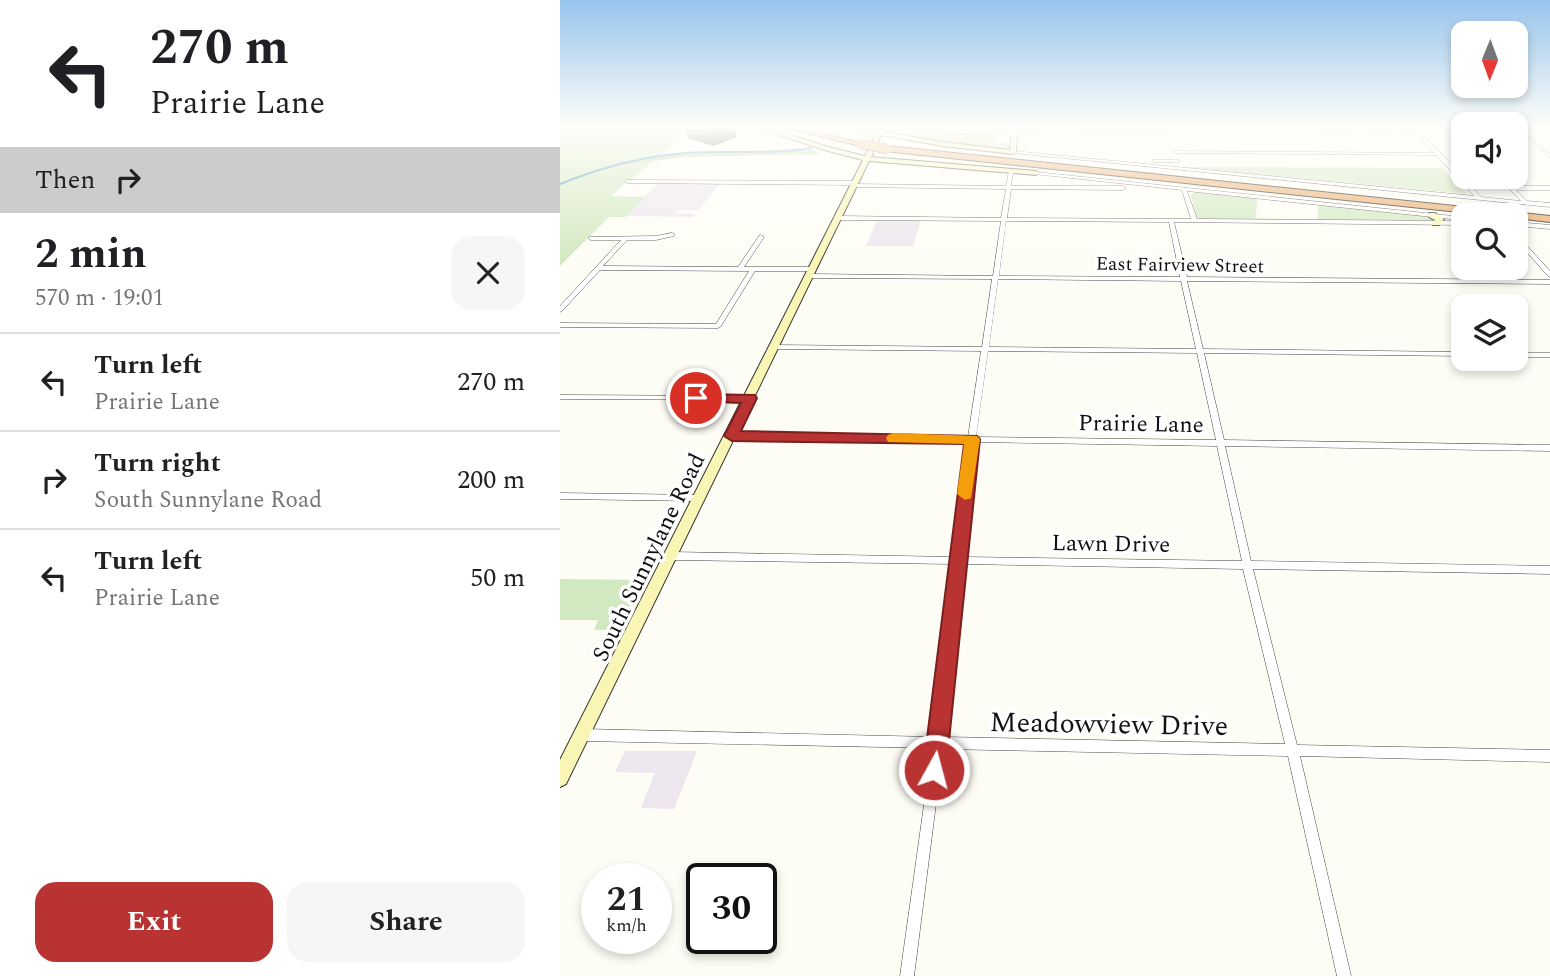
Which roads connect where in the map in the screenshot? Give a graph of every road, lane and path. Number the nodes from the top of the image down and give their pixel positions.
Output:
1 (860, 174) edge
2 (1010, 174) edge
3 (1041, 174) edge
4 (1085, 174) edge
5 (1116, 174) edge
6 (1188, 174) edge
7 (1225, 174) edge
8 (1457, 174) edge
9 (1146, 177) junction
10 (628, 181) dead end
11 (855, 184) junction
12 (1007, 187) junction
13 (1528, 188) edge
14 (1550, 188) edge
15 (1181, 189) junction
16 (1514, 189) edge
17 (1480, 199) junction
18 (1527, 203) joint
19 (1528, 203) edge
20 (1550, 205) edge
21 (1432, 215) junction
22 (1550, 216) edge
23 (838, 218) junction
24 (1003, 219) junction
25 (1451, 219) edge
26 (1171, 220) junction
27 (1194, 220) junction
28 (1451, 222) edge
29 (1436, 223) junction
30 (1528, 225) edge
31 (1550, 227) edge
32 (672, 235) dead end
33 (761, 237) dead end
34 (591, 238) dead end
35 (625, 239) junction
36 (1528, 250) edge
37 (598, 268) junction
38 (740, 269) junction
39 (753, 269) junction
40 (811, 273) junction
41 (1550, 275) edge
42 (995, 278) junction
43 (1185, 280) junction
44 (1550, 282) edge
45 (560, 310) edge
46 (560, 325) edge
47 (775, 347) junction
48 (986, 348) junction
49 (1199, 351) junction
50 (1451, 354) edge
51 (1528, 355) edge
52 (1550, 355) edge
53 (560, 397) edge
54 (750, 398) junction
55 (732, 436) junction
56 (972, 439) junction
57 (1220, 443) junction
58 (1550, 448) edge
59 (560, 496) edge
60 (700, 498) junction
61 (672, 556) junction
62 (958, 560) junction
63 (1247, 564) junction
64 (1550, 569) edge
65 (583, 736) junction
66 (938, 745) junction
67 (1293, 751) junction
68 (1550, 756) edge
69 (560, 778) edge
70 (907, 976) edge
71 (1344, 976) edge

1 - 11 main road, South Sunnylane Road
2 - 12 street
3 - 15 street
4 - 9 highway
5 - 9 highway
6 - 22 highway
7 - 17 street
8 - 17 street
9 - 22 highway
10 - 11 street
11 - 12 street
11 - 23 main road, South Sunnylane Road
12 - 15 street
12 - 24 street
13 - 14 street
15 - 21 street
15 - 27 street
16 - 18 street
17 - 18 street
19 - 20 street
21 - 25 street
21 - 29 main road
23 - 24 street
23 - 40 main road, South Sunnylane Road
24 - 26 street
24 - 42 street
26 - 27 street
26 - 43 street
27 - 29 street
28 - 29 street
30 - 31 street
32 - 35 street
33 - 38 street
34 - 35 street
35 - 37 street
36 - 41 street
37 - 38 street, East Fairview Street
37 - 45 street
38 - 39 street, East Fairview Street
39 - 40 street, East Fairview Street
39 - 46 street
40 - 42 street, East Fairview Street
40 - 47 main road, South Sunnylane Road
42 - 43 street, East Fairview Street
42 - 48 street
43 - 44 street, East Fairview Street
43 - 49 street
47 - 48 street
47 - 54 main road, South Sunnylane Road
48 - 49 street
48 - 56 street
49 - 50 street
49 - 57 street
51 - 52 street
53 - 54 street
54 - 55 main road, South Sunnylane Road
55 - 56 street, Prairie Lane
55 - 60 main road, South Sunnylane Road
56 - 57 street, Prairie Lane
56 - 62 street
57 - 58 street, Prairie Lane
57 - 63 street
59 - 60 street
60 - 61 main road, South Sunnylane Road
61 - 62 street, Lawn Drive
61 - 65 main road, South Sunnylane Road
62 - 63 street, Lawn Drive
62 - 66 street
63 - 64 street, Lawn Drive
63 - 67 street
65 - 66 street, Meadowview Drive
65 - 69 main road, South Sunnylane Road
66 - 67 street, Meadowview Drive
66 - 70 street
67 - 68 street, Meadowview Drive
67 - 71 street

